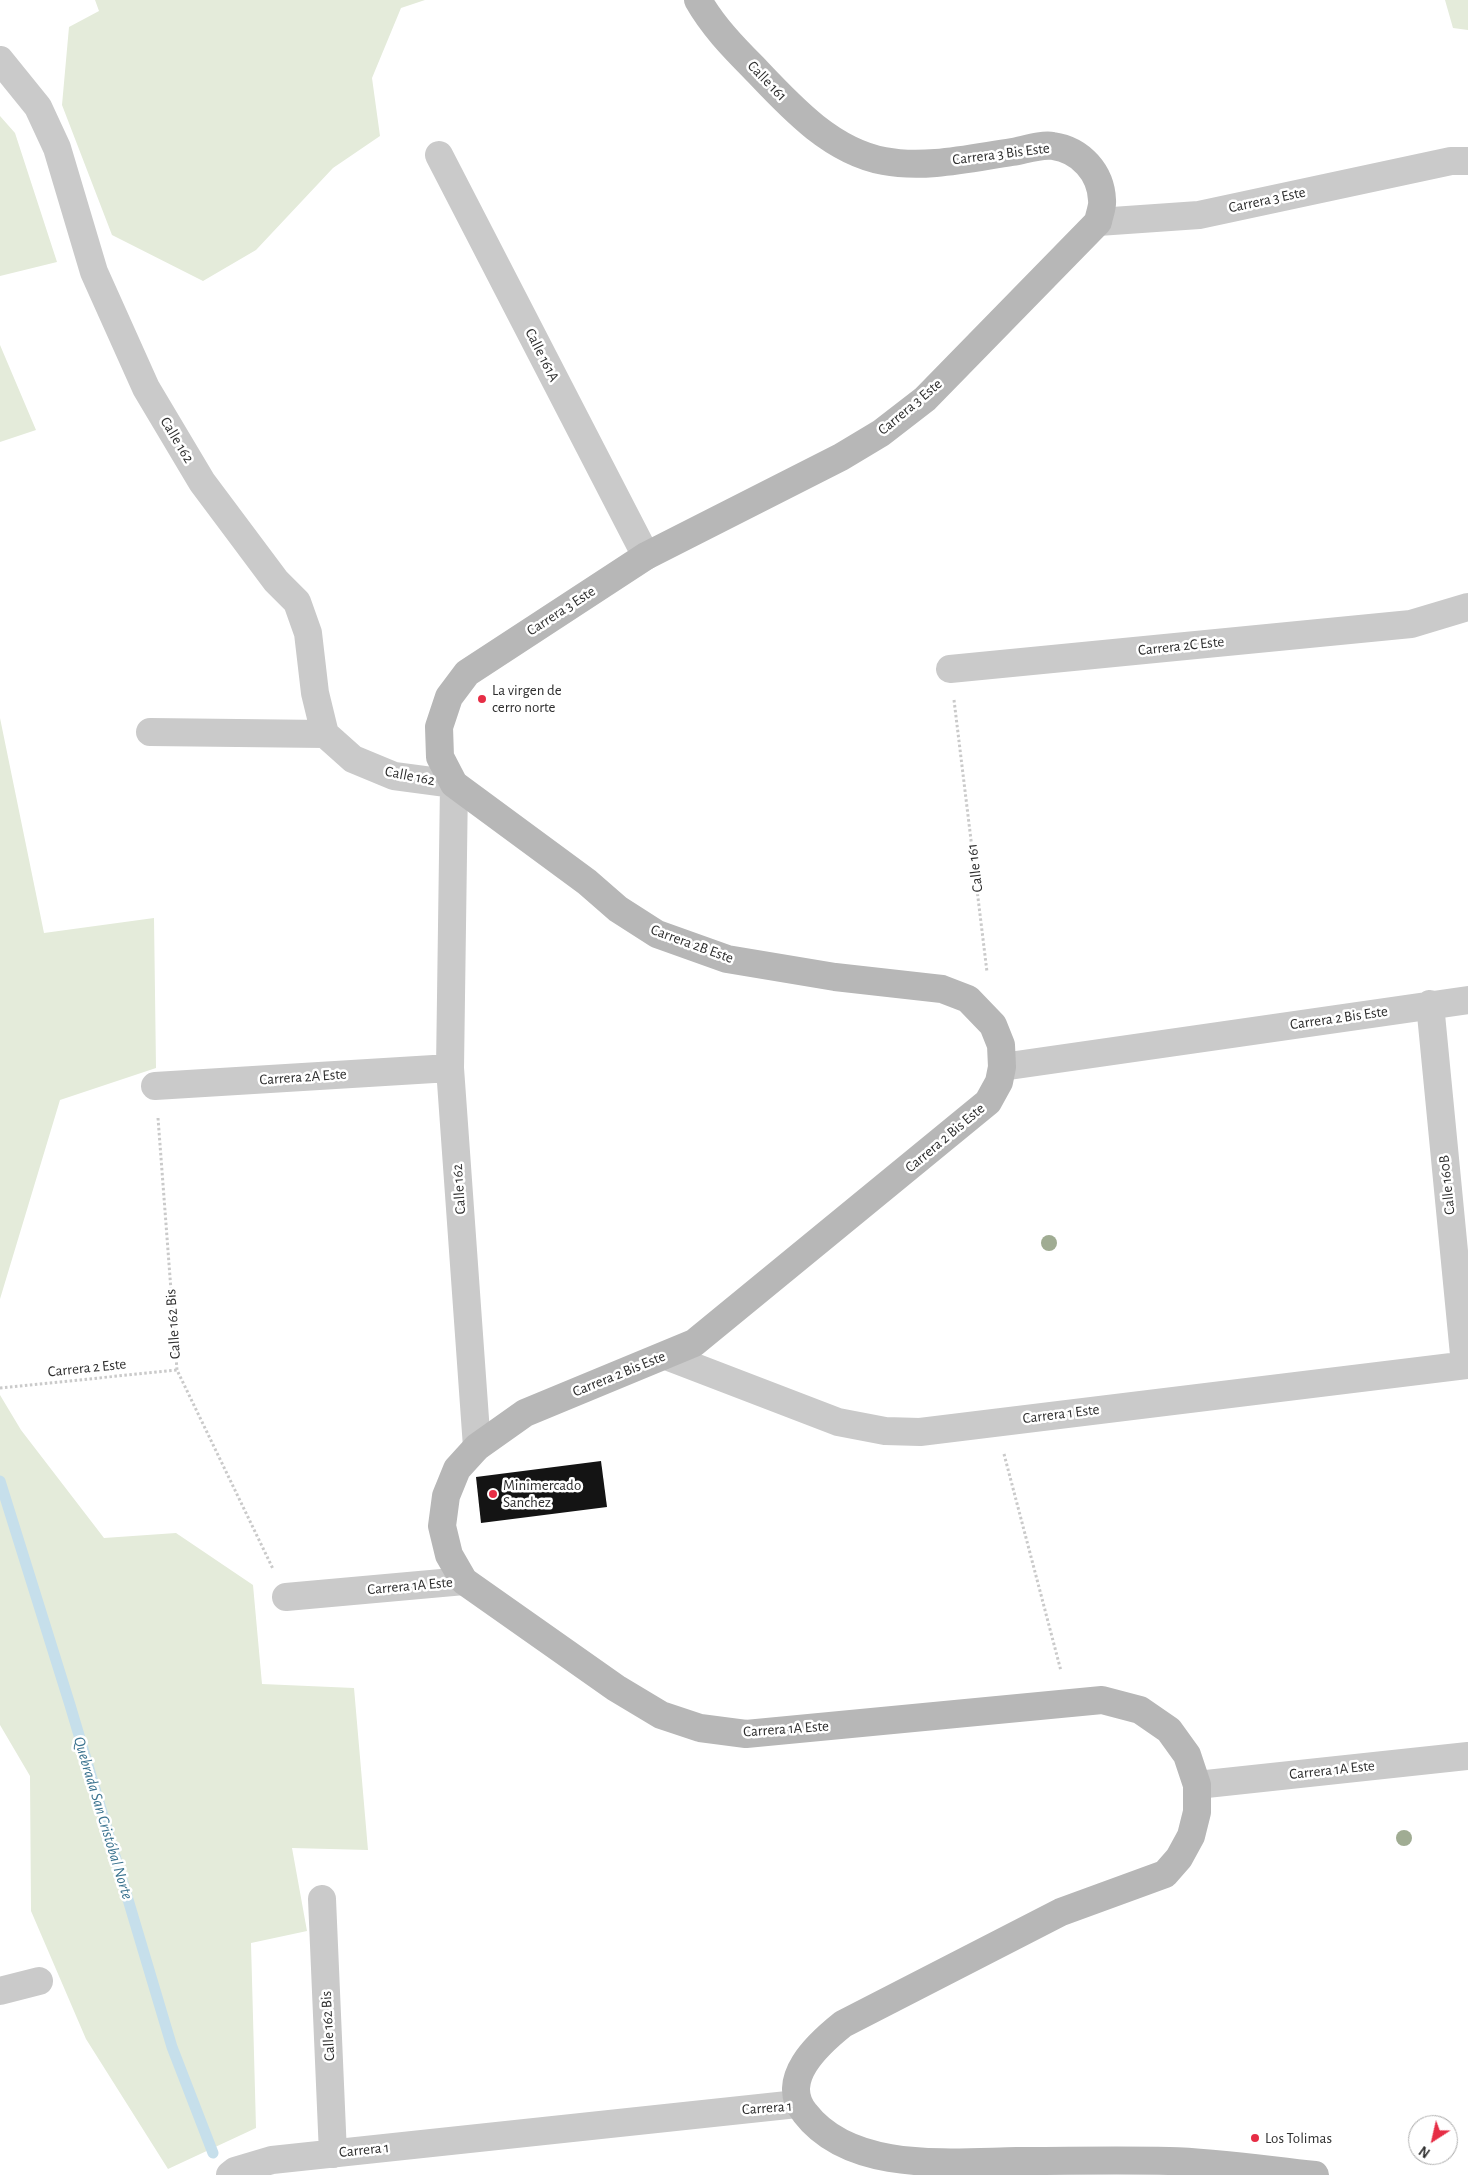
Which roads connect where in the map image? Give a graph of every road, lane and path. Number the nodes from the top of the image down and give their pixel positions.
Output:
1 (698, 0) edge
2 (0, 60) edge
3 (849, 149) joint
4 (438, 155) dead end
5 (1468, 161) edge
6 (1098, 222) junction
7 (646, 556) junction
8 (1468, 607) edge
9 (950, 669) joint
10 (150, 732) dead end
11 (325, 734) junction
12 (454, 784) junction
13 (988, 975) dead end
14 (1468, 1000) edge
15 (1430, 1004) junction
16 (1002, 1067) junction
17 (450, 1068) junction
18 (155, 1086) joint
19 (666, 1356) junction
20 (1467, 1365) edge
21 (177, 1370) junction
22 (0, 1388) edge
23 (996, 1422) junction
24 (477, 1447) junction
25 (464, 1581) junction
26 (286, 1596) joint
27 (1069, 1704) junction
28 (1468, 1756) edge
29 (1197, 1784) junction
30 (322, 1899) dead end
31 (39, 1981) dead end
32 (0, 1991) edge
33 (798, 2104) junction
34 (333, 2154) junction
35 (232, 2173) edge
36 (1315, 2175) edge

1 - 3 street, Calle 161
2 - 11 street, Calle 162
3 - 6 street, Carrera 3 Bis Este
4 - 7 street, Calle 161A
5 - 6 street, Carrera 3 Este
6 - 7 street, Carrera 3 Este
7 - 12 street, Carrera 3 Este
8 - 9 street, Carrera 2C Este
9 - 13 path, Calle 161
10 - 11 street
11 - 12 street, Calle 162
12 - 16 street, Carrera 2B Este
12 - 17 street, Calle 162
14 - 15 street, Carrera 2 Bis Este
15 - 16 street, Carrera 2 Bis Este
15 - 20 street, Calle 160B
16 - 19 street, Carrera 2 Bis Este
17 - 18 street, Carrera 2A Este
17 - 24 street, Calle 162
18 - 21 path, Calle 162 Bis
19 - 23 street, Carrera 1 Este
19 - 24 street, Carrera 2 Bis Este
20 - 23 street, Carrera 1 Este
21 - 22 path, Carrera 2 Este
21 - 26 path, Calle 162 Bis
23 - 27 path
24 - 25 street
25 - 26 street, Carrera 1A Este
25 - 27 street, Carrera 1A Este
27 - 29 street, Carrera 1A Este
28 - 29 street, Carrera 1A Este
29 - 33 street, Carrera 1A Este
30 - 34 street, Calle 162 Bis
31 - 32 street
33 - 34 street, Carrera 1
33 - 36 street, Carrera 1
34 - 35 street, Carrera 1

